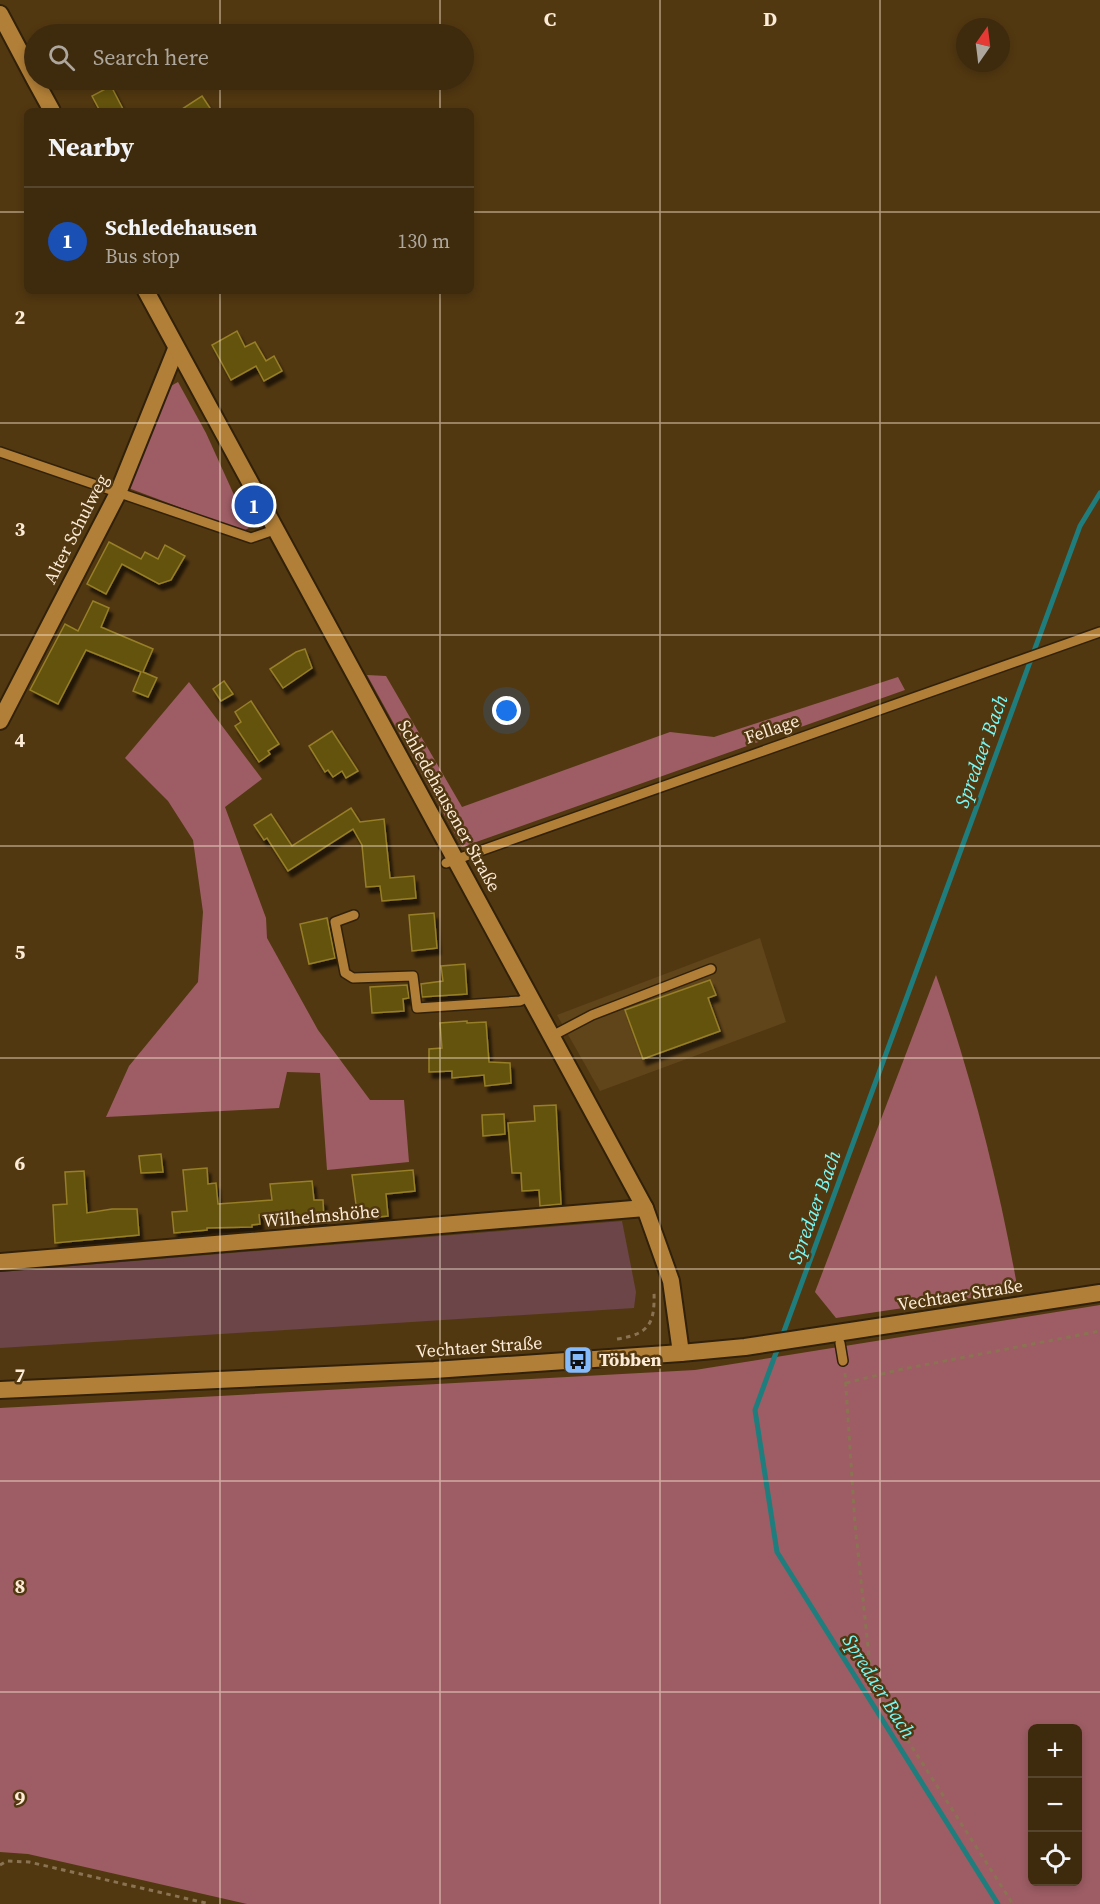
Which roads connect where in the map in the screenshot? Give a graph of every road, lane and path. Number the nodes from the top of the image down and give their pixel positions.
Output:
1 (0, 14) edge
2 (24, 59) edge
3 (41, 90) edge
4 (50, 108) edge
5 (148, 294) edge
6 (176, 349) junction
7 (0, 452) edge
8 (118, 493) junction
9 (277, 529) junction
10 (1100, 632) edge
11 (0, 722) edge
12 (451, 861) junction
13 (354, 915) dead end
14 (711, 969) dead end
15 (531, 996) junction
16 (552, 1036) junction
17 (645, 1208) junction
18 (0, 1262) edge
19 (1100, 1293) edge
20 (1100, 1331) edge
21 (840, 1343) dead end
22 (681, 1353) junction
23 (843, 1361) joint
24 (846, 1383) junction
25 (0, 1390) edge
26 (0, 1864) edge
27 (210, 1904) edge
28 (1013, 1904) edge

1 - 2 street
3 - 4 street
5 - 6 street, Schledehausener Straße
6 - 8 street, Alter Schulweg
6 - 9 street, Schledehausener Straße
7 - 8 lane
8 - 9 lane
8 - 11 street, Alter Schulweg
9 - 12 street, Schledehausener Straße
10 - 12 lane, Fellage
12 - 15 street, Schledehausener Straße
13 - 15 lane
14 - 16 lane
15 - 16 street, Schledehausener Straße
16 - 17 street, Schledehausener Straße
17 - 18 street, Wilhelmshöhe
17 - 22 street, Schledehausener Straße
19 - 22 street, Vechtaer Straße
20 - 24 path
21 - 23 lane
22 - 25 street, Vechtaer Straße
23 - 24 path
24 - 28 path
26 - 27 path

